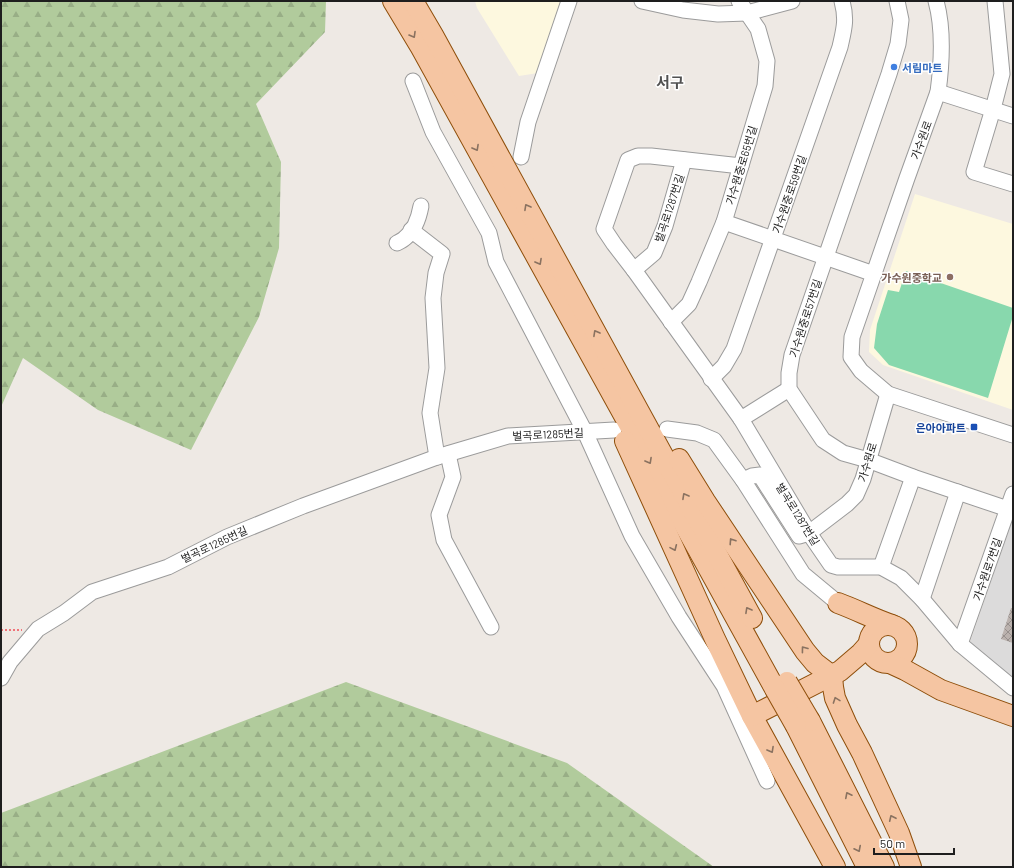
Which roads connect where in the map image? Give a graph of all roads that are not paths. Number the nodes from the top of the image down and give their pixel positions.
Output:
1 (393, 1) edge
2 (413, 1) edge
3 (569, 1) edge
4 (642, 1) edge
5 (842, 1) edge
6 (897, 1) edge
7 (936, 1) edge
8 (995, 1) edge
9 (786, 2) edge
10 (743, 7) edge
11 (413, 81) dead end
12 (938, 92) junction
13 (993, 109) junction
14 (1013, 116) edge
15 (521, 157) dead end
16 (684, 160) junction
17 (740, 166) junction
18 (1013, 184) edge
19 (421, 206) dead end
20 (724, 222) junction
21 (411, 230) junction
22 (773, 239) junction
23 (396, 243) dead end
24 (826, 257) junction
25 (634, 270) junction
26 (874, 274) junction
27 (671, 322) junction
28 (592, 358) junction
29 (612, 362) junction
30 (711, 378) junction
31 (789, 389) junction
32 (888, 394) junction
33 (741, 419) junction
34 (667, 429) dead end
35 (614, 430) dead end
36 (585, 432) junction
37 (1013, 435) edge
38 (443, 455) junction
39 (868, 460) junction
40 (912, 477) junction
41 (743, 480) junction
42 (958, 492) junction
43 (1013, 494) edge
44 (1008, 509) junction
45 (809, 533) junction
46 (882, 567) junction
47 (922, 599) junction
48 (838, 603) junction
49 (892, 625) junction
50 (491, 627) dead end
51 (869, 641) junction
52 (960, 644) junction
53 (908, 649) junction
54 (5, 663) edge
55 (887, 663) junction
56 (836, 674) junction
57 (1, 678) edge
58 (781, 685) junction
59 (1013, 688) edge
60 (956, 696) junction
61 (752, 716) junction
62 (1013, 716) edge
63 (803, 724) junction
64 (767, 781) dead end
65 (835, 867) edge
66 (867, 867) edge
67 (884, 867) edge
68 (911, 867) edge

1 -> 28 main road
29 -> 2 main road
3 - 15 street
4 - 10 street
5 - 22 street, 가수원중로59번길
6 - 24 street, 가수원중로57번길
7 - 12 street, 가수원로
8 - 13 street
9 - 10 street
10 - 17 street, 가수원중로65번길
11 - 36 street
12 - 13 street
12 - 26 street, 가수원로
13 - 14 street
13 - 18 street
16 - 17 street, 벌곡로1287번길
16 - 25 street, 벌곡로1287번길
16 - 25 street, 벌곡로1287번길
17 - 20 street, 가수원중로65번길
19 - 21 street
20 - 22 street
20 - 27 street, 가수원중로65번길
21 - 23 street
21 - 38 street
22 - 24 street
22 - 30 street, 가수원중로59번길
24 - 26 street
24 - 31 street, 가수원중로57번길
25 - 27 street, 벌곡로1287번길
26 - 32 street, 가수원로
27 - 30 street, 벌곡로1287번길
28 -> 58 main road
28 -> 61 main road
56 -> 29 main road
58 -> 29 main road
30 - 33 street, 벌곡로1287번길
31 - 33 street
31 - 39 street
32 - 37 street, 가수원로
32 - 39 street, 가수원로
33 - 45 street, 벌곡로1287번길
34 - 41 street
35 - 36 street, 벌곡로1285번길
36 - 38 street, 벌곡로1285번길
36 - 64 street
38 - 50 street
38 - 54 street, 벌곡로1285번길
39 - 40 street
39 - 45 street, 가수원로
40 - 42 street
40 - 46 street
41 - 45 street
41 - 48 street
42 - 44 street
42 - 47 street
43 - 44 street, 가수원로7번길
44 - 52 street, 가수원로7번길
45 - 46 street, 벌곡로1287번길
46 - 47 street
47 - 52 street
48 - 49 main road
48 - 51 main road
49 - 51 main road
49 - 53 main road
51 - 55 main road
51 - 56 main road
52 - 59 street
53 - 55 main road
53 - 60 main road
54 - 57 street, 벌곡로1285번길
55 - 56 main road
55 - 60 main road
56 - 61 main road
68 -> 56 main road
58 - 63 main road, bridge
60 - 62 main road
61 -> 65 main road
63 -> 66 main road
67 -> 63 main road

